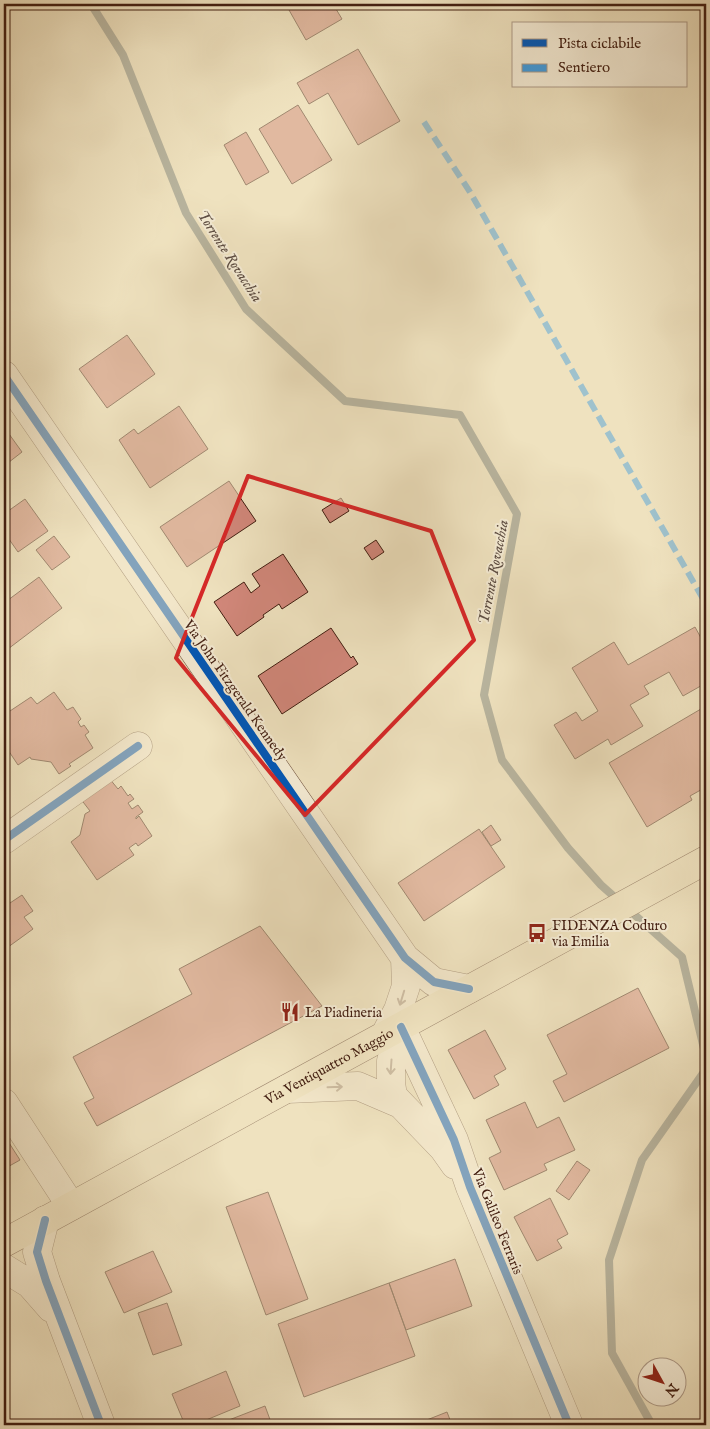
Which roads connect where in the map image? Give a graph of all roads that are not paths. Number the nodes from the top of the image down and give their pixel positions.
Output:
1 (4, 376) edge
2 (138, 746) dead end
3 (4, 840) edge
4 (706, 860) edge
5 (405, 958) junction
6 (470, 990) junction
7 (393, 1031) junction
8 (287, 1089) junction
9 (4, 1103) edge
10 (400, 1104) junction
11 (470, 1187) junction
12 (71, 1206) junction
13 (45, 1220) junction
14 (4, 1243) edge
15 (4, 1268) edge
16 (60, 1318) junction
17 (101, 1425) edge
18 (569, 1425) edge

1 - 5 street, Via John Fitzgerald Kennedy
2 - 3 street
4 - 6 main road, Via Ventiquattro Maggio
5 - 6 street, Via John Fitzgerald Kennedy
5 -> 7 street
6 - 7 main road, Via Ventiquattro Maggio
7 - 8 main road, Via Ventiquattro Maggio
7 -> 10 street, Via Galileo Ferraris
7 - 11 street, Via Galileo Ferraris
8 -> 10 street, Via Galileo Ferraris
8 - 12 main road, Via Ventiquattro Maggio
9 - 12 street
10 - 11 street, Via Galileo Ferraris
11 - 18 street, Via Galileo Ferraris
12 - 13 main road, Via Ventiquattro Maggio
13 - 14 main road, Via Ventiquattro Maggio
13 - 16 street
15 - 16 street
16 - 17 street

